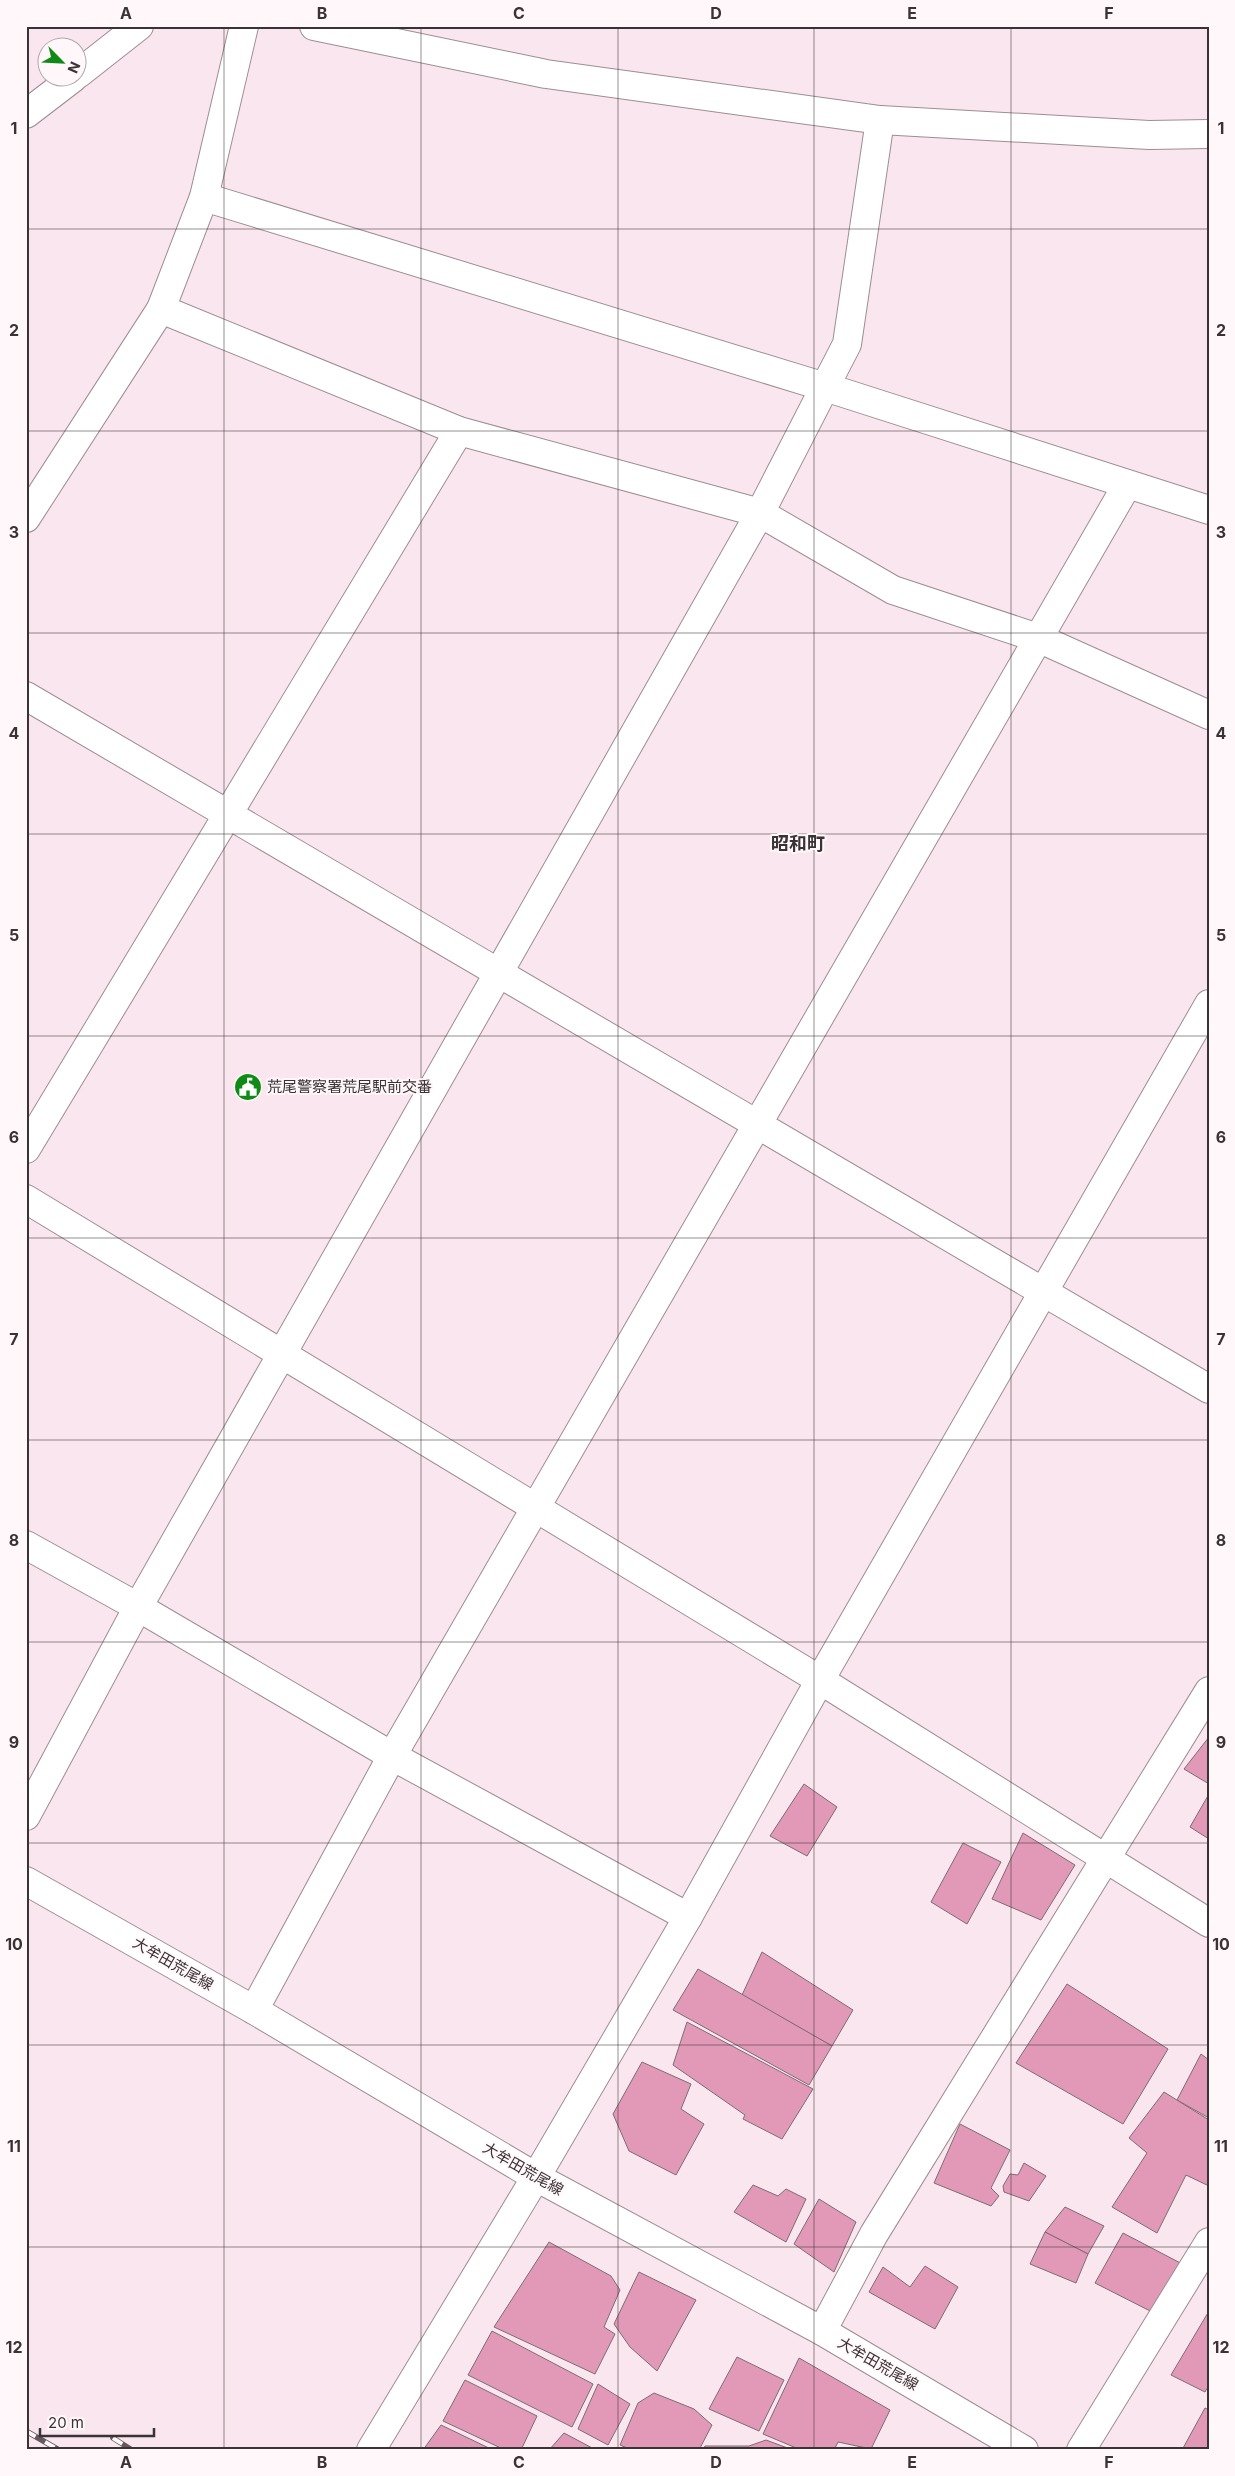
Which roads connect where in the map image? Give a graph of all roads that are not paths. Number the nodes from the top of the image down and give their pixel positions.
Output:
1 (138, 26) edge
2 (244, 26) edge
3 (314, 26) edge
4 (88, 66) edge
5 (60, 88) edge
6 (26, 114) edge
7 (880, 120) junction
8 (1209, 134) edge
9 (204, 198) junction
10 (161, 309) junction
11 (825, 388) junction
12 (459, 431) junction
13 (1127, 486) junction
14 (1209, 510) edge
15 (760, 513) junction
16 (26, 518) edge
17 (1038, 638) junction
18 (26, 696) edge
19 (1209, 715) edge
20 (230, 814) junction
21 (498, 974) junction
22 (1209, 1004) edge
23 (758, 1126) junction
24 (26, 1149) edge
25 (26, 1200) edge
26 (1042, 1291) junction
27 (281, 1356) junction
28 (1209, 1389) edge
29 (535, 1508) junction
30 (26, 1545) edge
31 (138, 1607) junction
32 (820, 1680) junction
33 (1209, 1691) edge
34 (392, 1756) junction
35 (26, 1816) edge
36 (1106, 1858) junction
37 (26, 1881) edge
38 (688, 1917) junction
39 (1209, 1923) edge
40 (254, 2010) junction
41 (536, 2177) junction
42 (1209, 2242) edge
43 (822, 2331) junction
44 (371, 2450) edge
45 (1024, 2450) edge
46 (1081, 2450) edge

1 - 4 street
2 - 9 street
3 - 7 street
5 - 6 street
7 - 8 street
7 - 11 street
9 - 10 street
9 - 11 street
10 - 12 street
10 - 16 street
11 - 13 street
11 - 15 street
12 - 15 street
12 - 20 street
13 - 14 street
13 - 17 street
15 - 17 street
15 - 21 street
17 - 19 street
17 - 23 street
18 - 20 street
20 - 21 street
20 - 24 street
21 - 23 street
21 - 27 street
22 - 26 street
23 - 26 street
23 - 29 street
25 - 27 street
26 - 28 street
26 - 32 street
27 - 29 street
27 - 31 street
29 - 32 street
29 - 34 street
30 - 31 street
31 - 34 street
31 - 35 street
32 - 36 street
32 - 38 street
33 - 36 street
34 - 38 street
34 - 40 street
36 - 39 street
36 - 43 street
37 - 40 street, 大牟田荒尾線
38 - 41 street
40 - 41 street, 大牟田荒尾線
41 - 43 street, 大牟田荒尾線
41 - 44 street
42 - 46 street
43 - 45 street, 大牟田荒尾線

